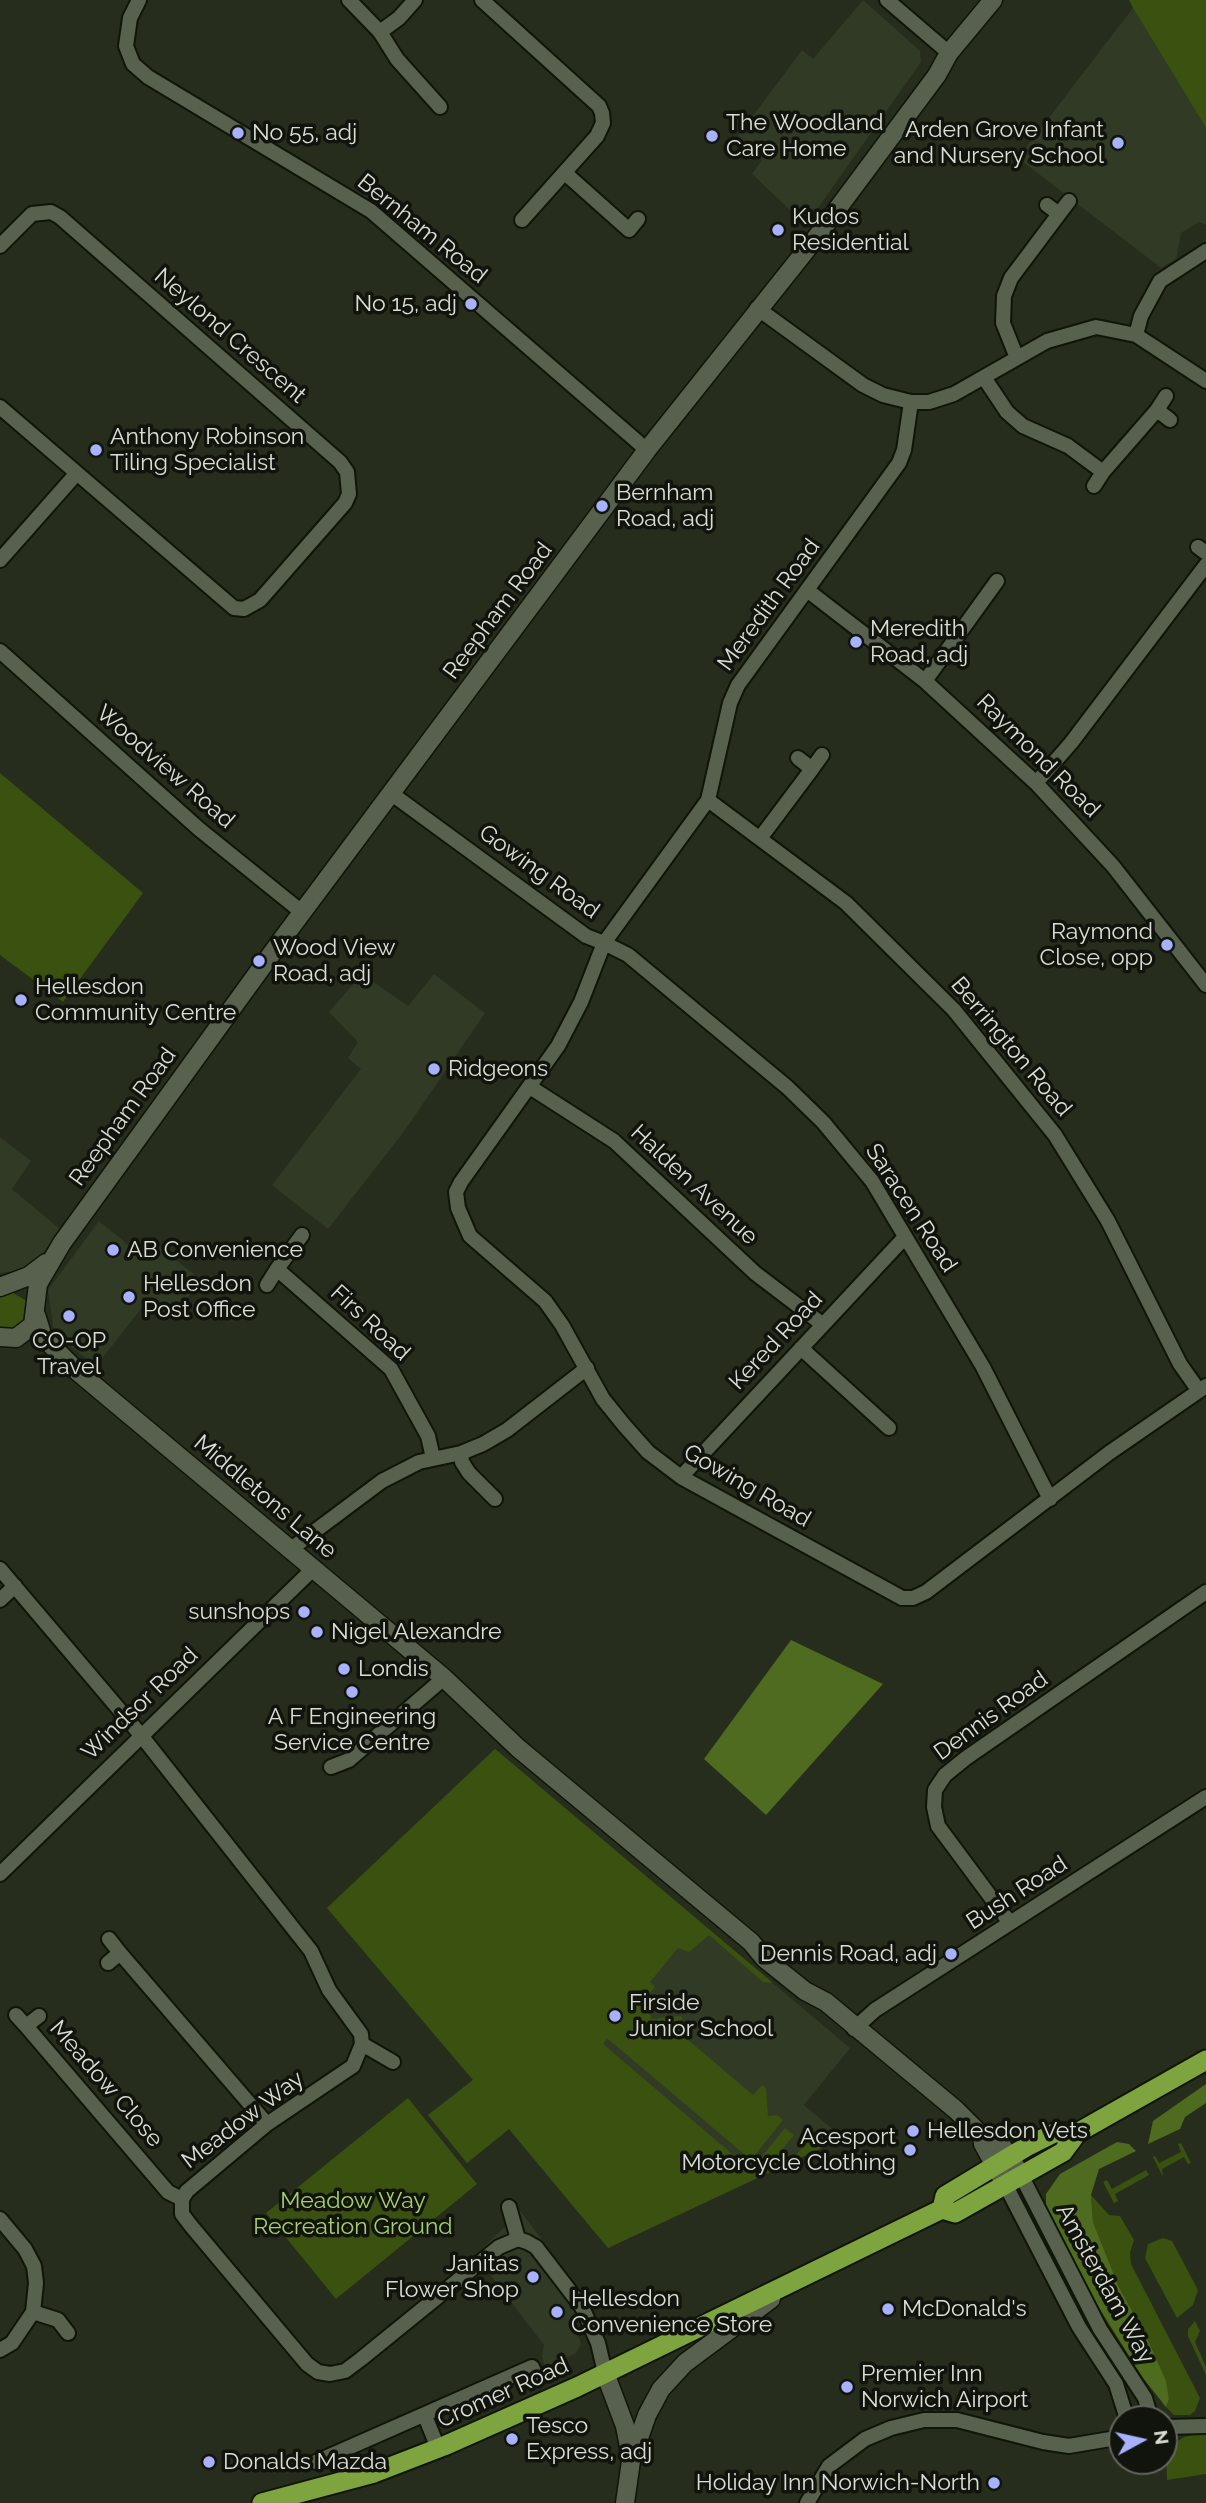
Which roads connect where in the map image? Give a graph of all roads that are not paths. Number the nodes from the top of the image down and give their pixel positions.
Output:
1 (139, 0) edge
2 (349, 0) edge
3 (415, 0) edge
4 (482, 0) edge
5 (887, 0) edge
6 (993, 0) edge
7 (380, 32) junction
8 (949, 52) junction
9 (440, 107) dead end
10 (565, 173) junction
11 (1069, 201) dead end
12 (1047, 205) dead end
13 (1059, 214) junction
14 (639, 219) dead end
15 (522, 220) dead end
16 (0, 246) edge
17 (1206, 251) edge
18 (757, 308) junction
19 (1136, 335) junction
20 (1017, 358) junction
21 (985, 379) junction
22 (1206, 381) edge
23 (1166, 396) dead end
24 (911, 402) junction
25 (0, 407) edge
26 (1157, 410) junction
27 (1170, 420) dead end
28 (647, 450) junction
29 (1103, 472) junction
30 (76, 474) junction
31 (1094, 486) dead end
32 (0, 560) edge
33 (1206, 565) edge
34 (997, 581) dead end
35 (807, 590) junction
36 (0, 651) edge
37 (925, 681) junction
38 (822, 755) dead end
39 (798, 758) dead end
40 (811, 769) junction
41 (1036, 783) junction
42 (392, 794) junction
43 (708, 800) junction
44 (761, 837) junction
45 (303, 913) junction
46 (604, 943) junction
47 (1206, 985) edge
48 (530, 1087) junction
49 (302, 1235) dead end
50 (905, 1237) junction
51 (51, 1258) junction
52 (277, 1269) junction
53 (267, 1285) dead end
54 (2, 1286) edge
55 (36, 1310) junction
56 (822, 1324) junction
57 (5, 1339) edge
58 (801, 1348) junction
59 (55, 1353) junction
60 (587, 1368) junction
61 (1203, 1389) edge
62 (889, 1427) dead end
63 (461, 1453) junction
64 (433, 1458) junction
65 (681, 1478) junction
66 (495, 1499) dead end
67 (1050, 1499) junction
68 (291, 1549) junction
69 (314, 1568) junction
70 (0, 1569) edge
71 (15, 1586) junction
72 (1206, 1592) edge
73 (0, 1600) edge
74 (444, 1678) junction
75 (140, 1734) junction
76 (331, 1767) dead end
77 (1206, 1797) edge
78 (0, 1874) edge
79 (1010, 1923) junction
80 (109, 1939) dead end
81 (120, 1953) junction
82 (108, 1963) dead end
83 (16, 2015) dead end
84 (38, 2016) dead end
85 (26, 2026) junction
86 (854, 2028) junction
87 (362, 2044) junction
88 (1206, 2060) edge
89 (393, 2062) dead end
90 (267, 2124) junction
91 (1077, 2133) junction
92 (1003, 2161) junction
93 (1013, 2179) junction
94 (182, 2199) junction
95 (509, 2207) dead end
96 (942, 2209) junction
97 (0, 2219) edge
98 (518, 2239) junction
99 (785, 2288) junction
100 (33, 2312) junction
101 (68, 2333) dead end
102 (0, 2350) edge
103 (605, 2373) junction
104 (537, 2378) dead end
105 (1124, 2405) edge
106 (1148, 2405) edge
107 (425, 2416) junction
108 (1206, 2426) edge
109 (1178, 2427) edge
110 (1108, 2439) edge
111 (438, 2448) junction
112 (631, 2461) junction
113 (326, 2462) dead end
114 (262, 2503) edge
115 (625, 2503) edge
116 (807, 2503) edge

1 - 28 street, Bernham Road
2 - 7 street
3 - 7 street
4 - 10 street
5 - 8 street
6 - 8 street, Reepham Road
7 - 9 street
8 - 18 street, Reepham Road
10 - 14 street
10 - 15 street
11 - 13 street
12 - 13 street
13 - 20 street
16 - 30 street, Neylond Crescent
17 - 19 street
18 - 24 street
18 - 28 street, Reepham Road
19 - 20 street
19 - 22 street
20 - 21 street
21 - 24 street
21 - 29 street
23 - 26 street
24 - 35 street, Meredith Road
25 - 30 street, Neylond Crescent
26 - 27 street
26 - 29 street
28 - 42 street, Reepham Road
29 - 31 street
30 - 32 street
33 - 41 street
34 - 37 street
35 - 37 street, Raymond Road
35 - 43 street, Meredith Road
36 - 45 street, Woodview Road
37 - 41 street, Raymond Road
38 - 40 street
39 - 40 street
40 - 44 street
41 - 47 street, Raymond Road
42 - 45 street, Reepham Road
42 - 46 street, Gowing Road
43 - 44 street, Berrington Road
43 - 46 street, Meredith Road
44 - 61 street, Berrington Road
45 - 51 street, Reepham Road
46 - 48 street, Gowing Road
46 - 50 street, Saracen Road
48 - 56 street, Halden Avenue
48 - 60 street, Gowing Road
49 - 52 street
50 - 56 street, Kered Road
50 - 67 street, Saracen Road
51 - 54 street, Reepham Road
51 - 55 street, Reepham Road
52 - 53 street
52 - 64 street, Firs Road
54 - 55 street, Reepham Road
55 - 57 street, Reepham Road
55 - 59 street, Middletons Lane
56 - 58 street, Kered Road
57 - 59 street, Middletons Lane
58 - 62 street
58 - 65 street, Kered Road
59 - 68 street, Middletons Lane
60 - 63 street
60 - 65 street, Gowing Road
61 - 67 street, Gowing Road
63 - 64 street
63 - 66 street
64 - 68 street
65 - 67 street, Gowing Road
68 - 69 street, Middletons Lane
69 - 74 street, Middletons Lane
69 - 75 street, Windsor Road
70 - 71 street
71 - 73 street
71 - 75 street
72 - 79 street, Dennis Road
74 - 76 street
74 - 86 street, Middletons Lane
75 - 78 street, Windsor Road
75 - 87 street
77 - 79 street, Bush Road
79 - 86 street, Bush Road
80 - 81 street
81 - 82 street
81 - 90 street
83 - 85 street, Meadow Close
84 - 85 street, Meadow Close
85 - 94 street, Meadow Close
86 - 92 street, Middletons Lane
87 - 89 street
87 - 90 street, Meadow Way
88 - 91 highway
90 - 94 street, Meadow Way
91 - 92 highway, Cromer Road
91 - 93 highway, Cromer Road
92 - 93 street
92 - 96 highway, Cromer Road
93 - 96 highway, Cromer Road
93 - 105 street, Amsterdam Way
93 - 106 street, Amsterdam Way
94 - 98 street, Meadow Way
95 - 98 street
96 - 99 highway, Cromer Road
97 - 100 street
98 - 103 street
99 - 103 highway, Cromer Road
99 - 112 street
100 - 101 street
100 - 102 street
103 - 111 highway, Cromer Road
103 - 112 street
104 - 107 street
107 - 111 street
107 - 113 street
108 - 109 street
110 - 116 street
111 - 114 highway, Cromer Road
112 - 115 street

